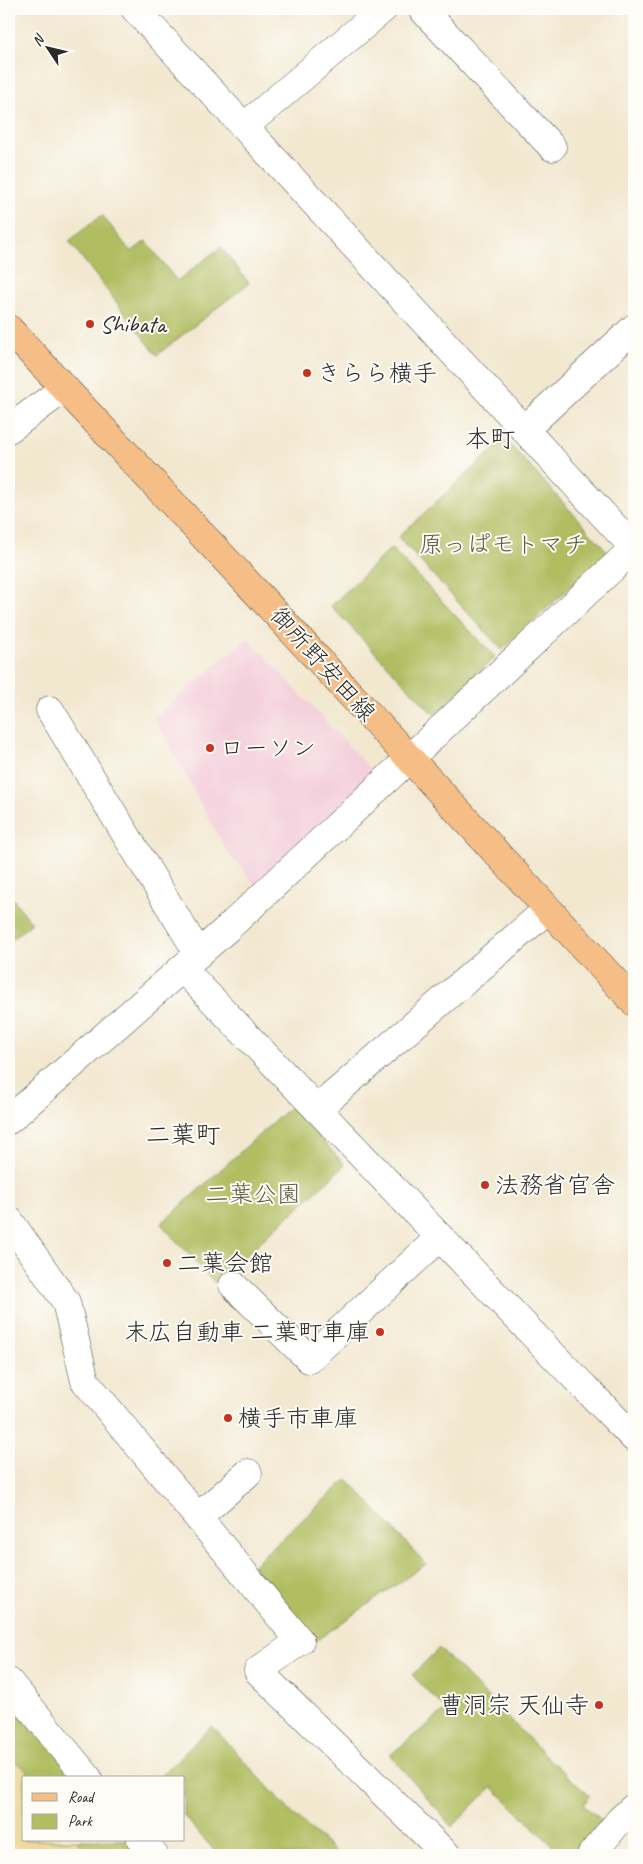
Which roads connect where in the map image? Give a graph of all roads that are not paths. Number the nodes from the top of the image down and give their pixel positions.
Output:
1 (135, 9) edge
2 (383, 9) edge
3 (422, 9) edge
4 (245, 126) junction
5 (552, 147) dead end
6 (634, 328) edge
7 (9, 329) edge
8 (65, 388) junction
9 (9, 429) edge
10 (525, 429) junction
11 (634, 548) edge
12 (50, 710) dead end
13 (409, 759) junction
14 (548, 909) junction
15 (190, 961) junction
16 (634, 1002) edge
17 (317, 1109) junction
18 (9, 1120) edge
19 (9, 1220) edge
20 (440, 1237) junction
21 (234, 1285) dead end
22 (634, 1438) edge
23 (248, 1473) dead end
24 (198, 1517) junction
25 (9, 1682) edge
26 (86, 1776) edge
27 (634, 1807) edge
28 (143, 1842) edge
29 (154, 1855) edge
30 (447, 1855) edge
31 (591, 1855) edge

1 - 4 street
2 - 4 street
3 - 5 street
4 - 10 street
6 - 10 street
7 - 8 main road, 御所野安田線
8 - 9 street
8 - 13 main road, 御所野安田線
10 - 11 street
11 - 13 street
12 - 15 street
13 - 14 main road, 御所野安田線
13 - 15 street
14 - 16 main road, 御所野安田線
14 - 17 street
15 - 17 street
15 - 18 street
17 - 20 street
19 - 24 street
20 - 21 street
20 - 22 street
23 - 24 street
24 - 30 street
25 - 26 street
27 - 31 street
28 - 29 street

